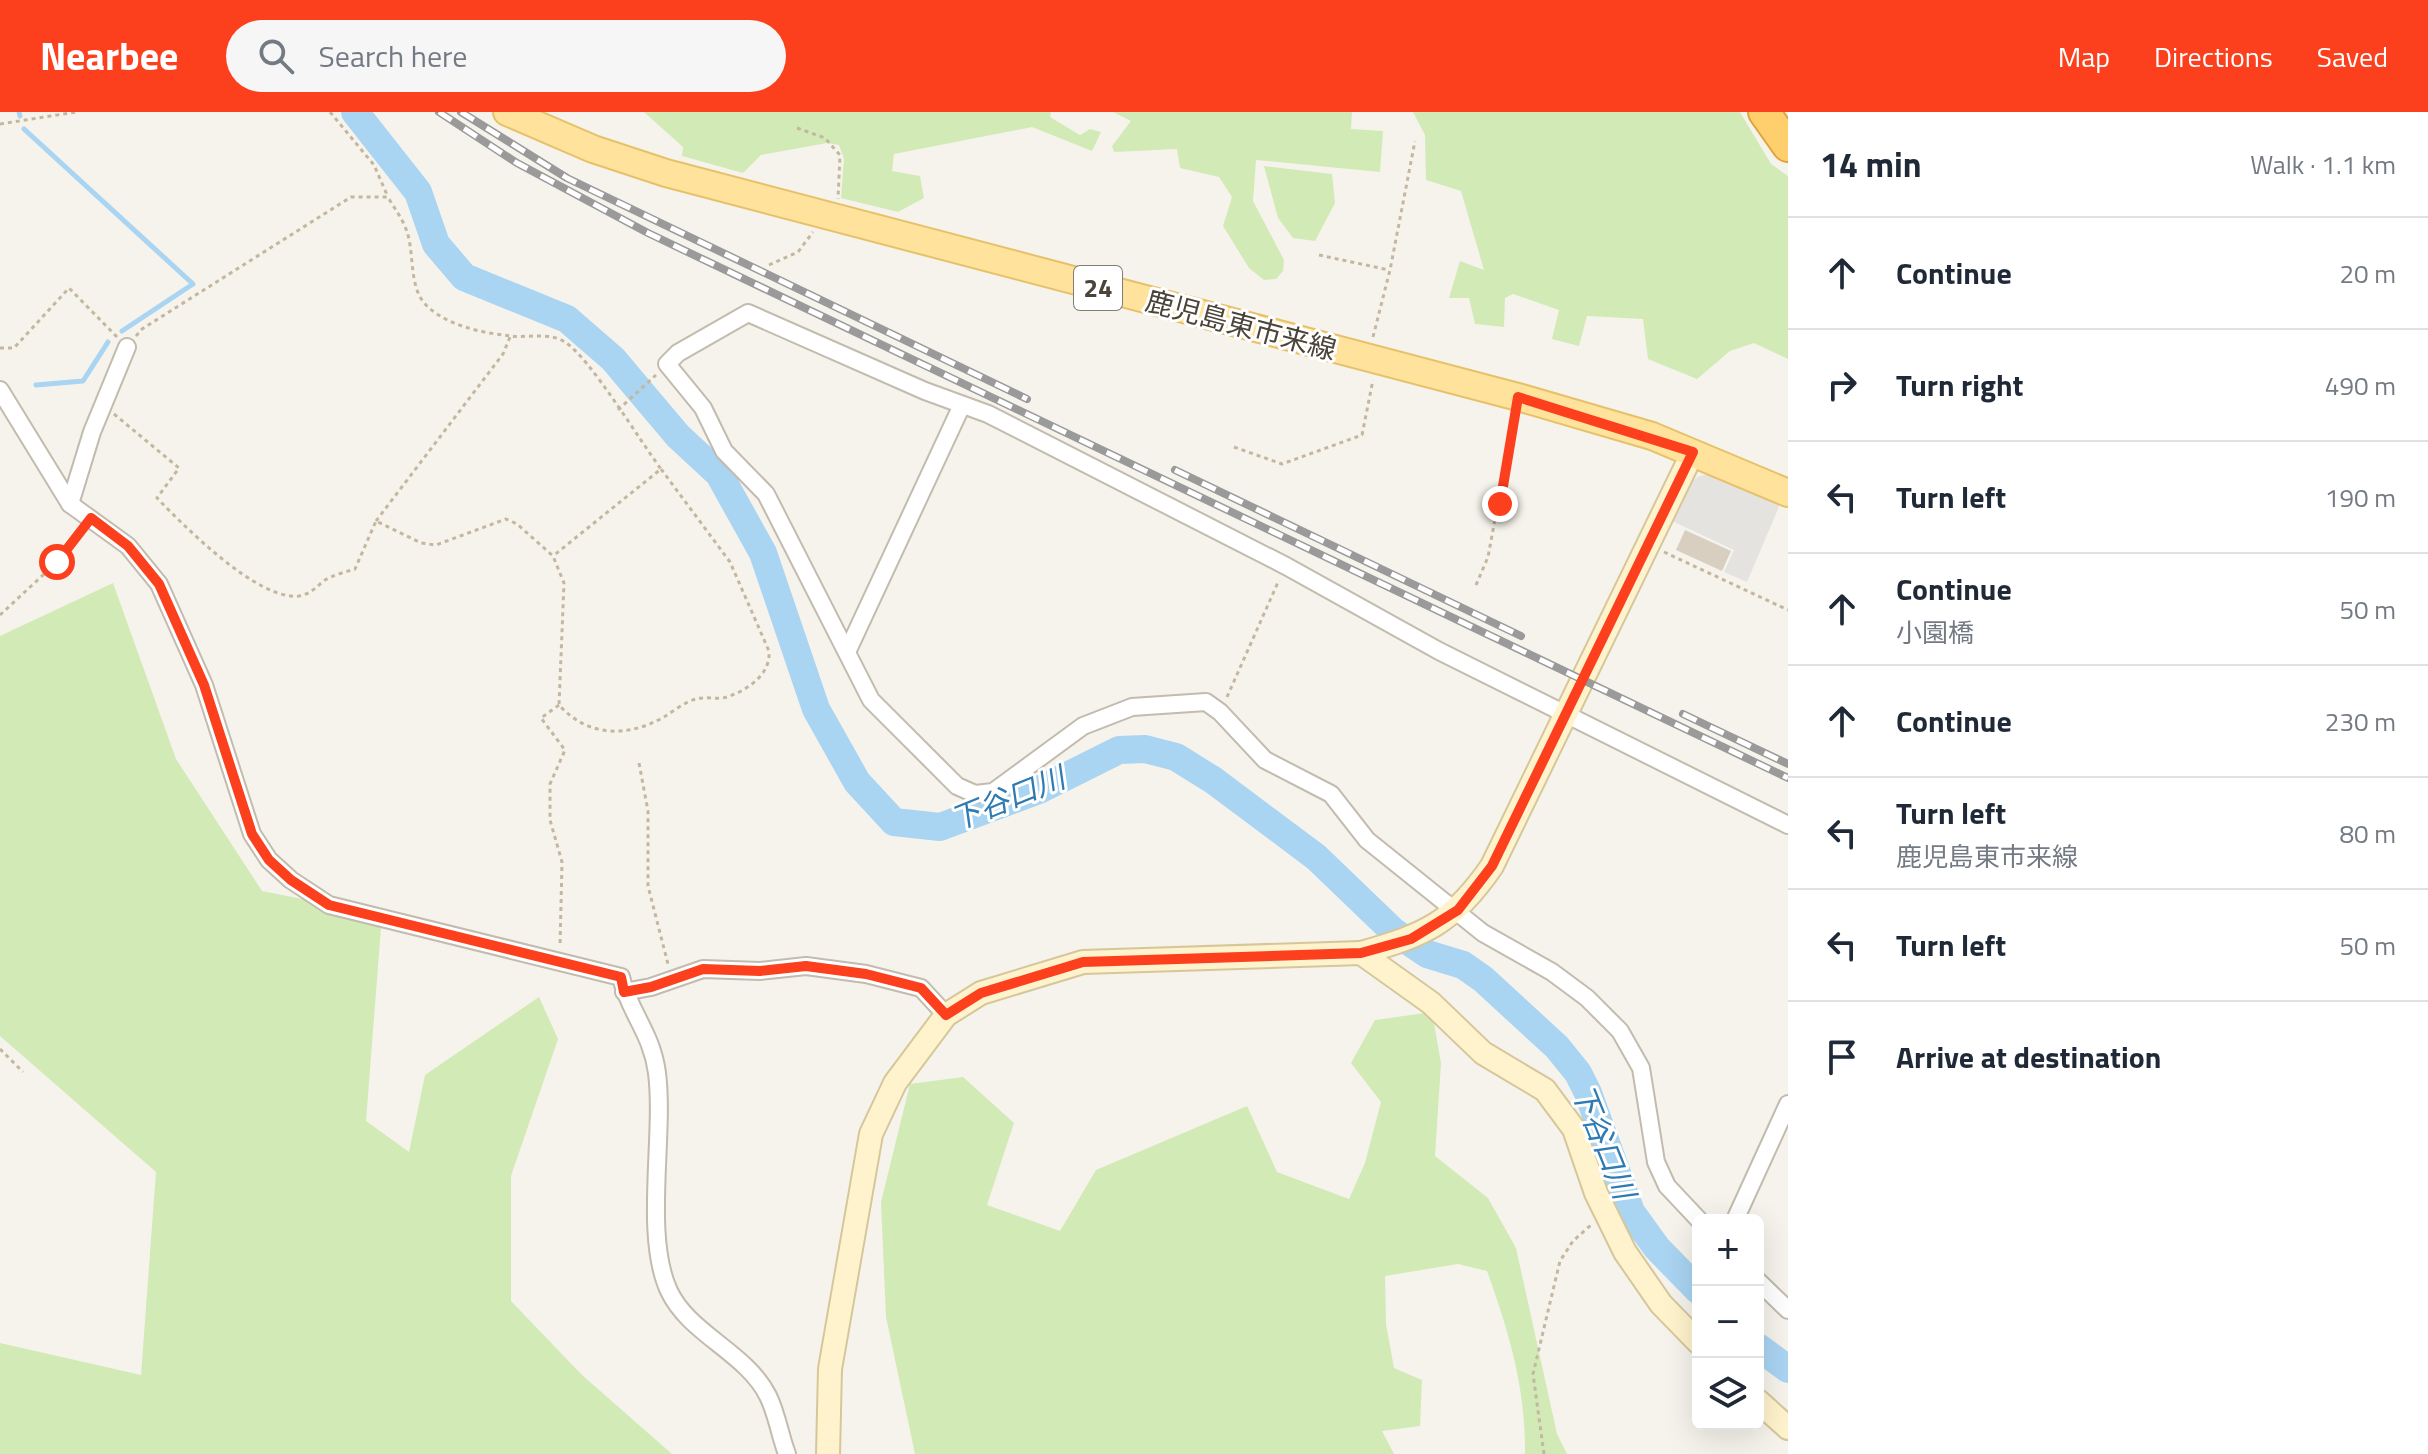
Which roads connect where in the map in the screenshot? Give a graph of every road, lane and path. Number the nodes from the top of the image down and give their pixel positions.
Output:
1 (76, 112) edge
2 (330, 112) edge
3 (507, 112) edge
4 (1764, 112) edge
5 (1782, 112) edge
6 (1788, 123) edge
7 (0, 124) edge
8 (797, 128) dead end
9 (1415, 141) dead end
10 (1788, 146) edge
11 (388, 197) junction
12 (828, 217) junction
13 (1319, 255) dead end
14 (769, 265) dead end
15 (1390, 270) junction
16 (511, 336) junction
17 (127, 347) junction
18 (0, 348) edge
19 (1372, 360) junction
20 (667, 364) junction
21 (0, 390) edge
22 (1518, 397) junction
23 (962, 405) junction
24 (104, 407) junction
25 (618, 410) junction
26 (1234, 447) dead end
27 (1693, 452) junction
28 (661, 469) junction
29 (1788, 493) edge
30 (70, 504) junction
31 (91, 518) junction
32 (376, 521) junction
33 (1650, 545) junction
34 (553, 556) junction
35 (1286, 566) junction
36 (1476, 585) dead end
37 (1788, 610) edge
38 (0, 615) edge
39 (847, 652) junction
40 (559, 705) junction
41 (1220, 712) junction
42 (1568, 714) junction
43 (639, 763) dead end
44 (1788, 825) edge
45 (1458, 910) junction
46 (1361, 953) junction
47 (560, 962) junction
48 (672, 979) junction
49 (624, 992) junction
50 (946, 1015) junction
51 (0, 1049) edge
52 (23, 1072) dead end
53 (1788, 1104) edge
54 (1606, 1213) junction
55 (1693, 1214) edge
56 (1738, 1214) edge
57 (1763, 1286) edge
58 (1788, 1310) edge
59 (1692, 1336) edge
60 (1764, 1406) edge
61 (1788, 1428) edge
62 (787, 1454) edge
63 (828, 1454) edge
64 (1544, 1454) edge

1 - 7 path
2 - 11 path
3 - 12 main road, 鹿児島東市来線 / 24
4 - 10 highway
5 - 6 highway
8 - 12 path
9 - 15 path
11 - 16 path
11 - 17 path
12 - 14 path
12 - 19 main road, 鹿児島東市来線 / 24
13 - 15 path
15 - 19 path
16 - 25 path
16 - 32 path
17 - 18 path
17 - 24 street
19 - 22 main road, 鹿児島東市来線 / 24
19 - 26 path
20 - 23 street
20 - 25 path
20 - 39 street
21 - 30 street
22 - 27 main road, 鹿児島東市来線 / 24
22 - 36 path
23 - 35 street
23 - 39 street
24 - 30 street
24 - 32 path
25 - 28 path
27 - 29 main road, 鹿児島東市来線 / 24
27 - 33 street
28 - 34 path
28 - 40 path
30 - 31 street
31 - 38 path
31 - 47 street
32 - 34 path
33 - 37 path
33 - 42 street
34 - 40 path
35 - 41 path
35 - 42 street
39 - 41 street
40 - 47 path
41 - 45 street
42 - 44 street
42 - 45 street
43 - 48 path
45 - 46 street
45 - 55 street
46 - 50 street
46 - 54 street
47 - 49 street
48 - 49 street
48 - 50 street
49 - 62 street
50 - 63 street
51 - 52 path
53 - 56 street
54 - 59 street
54 - 64 path
57 - 58 street
60 - 61 street

